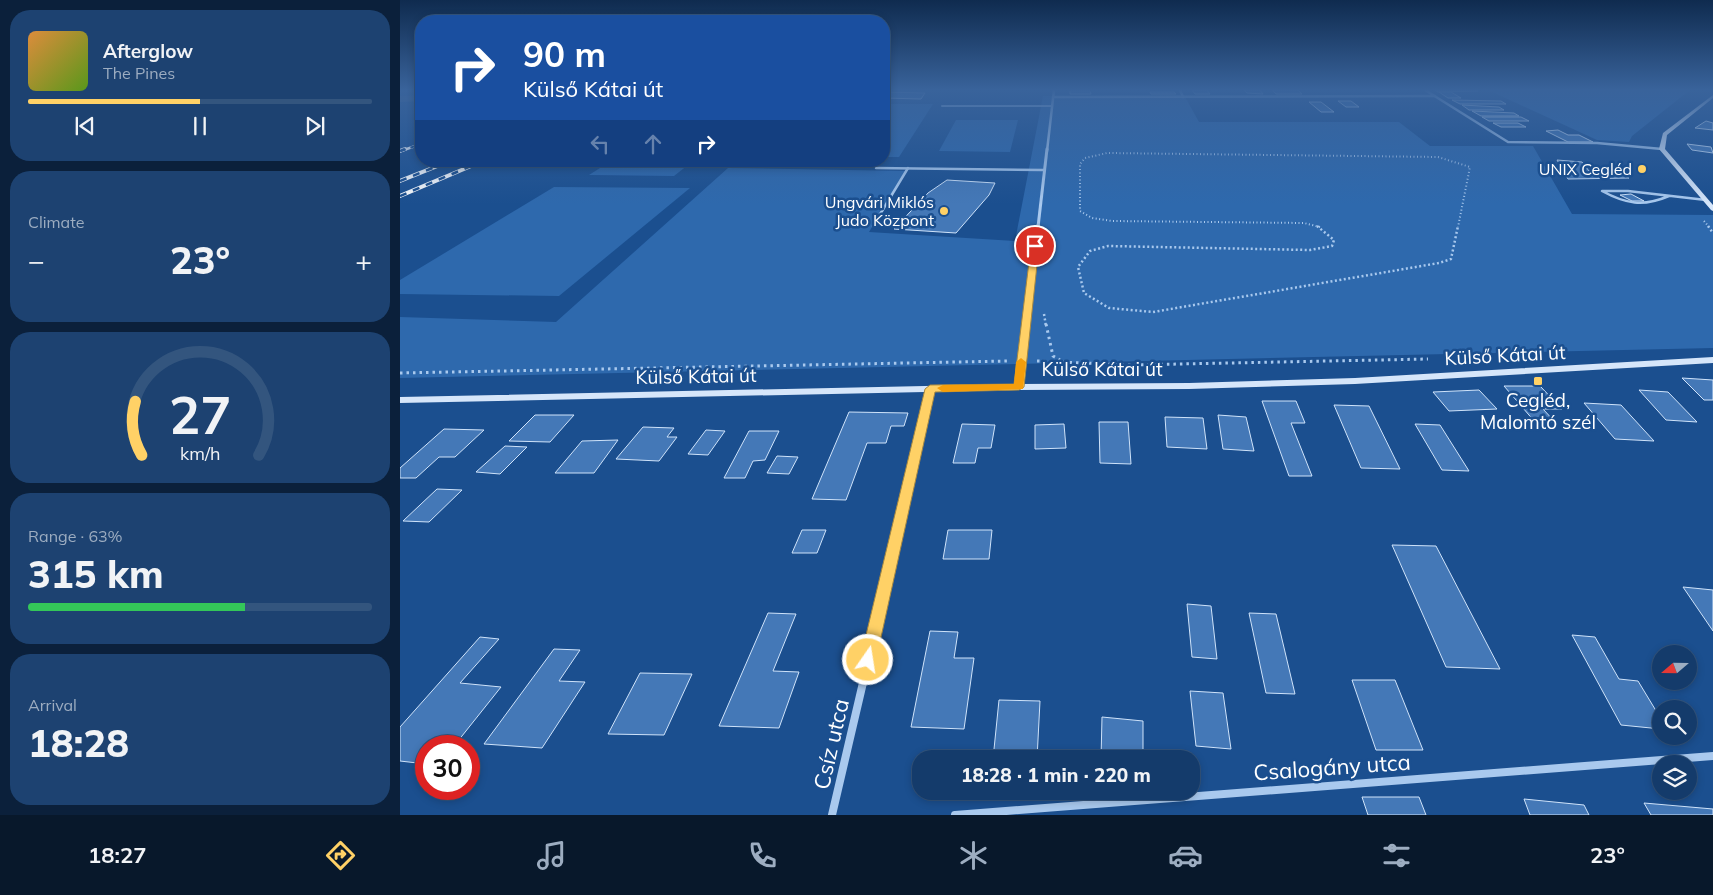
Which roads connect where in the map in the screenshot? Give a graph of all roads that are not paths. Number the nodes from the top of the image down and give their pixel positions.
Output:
1 (1049, 128) edge
2 (1486, 128) edge
3 (1673, 128) edge
4 (1662, 150) junction
5 (876, 168) dead end
6 (908, 168) junction
7 (1044, 170) junction
8 (1669, 196) junction
9 (1706, 200) junction
10 (1713, 209) edge
11 (873, 226) dead end
12 (1713, 360) edge
13 (1019, 387) junction
14 (930, 389) junction
15 (400, 400) edge
16 (1713, 756) edge
17 (832, 815) edge
18 (955, 815) edge

1 - 7 street
2 - 4 street
3 - 4 main road
4 - 9 main road
5 - 6 lane
6 - 7 lane
6 - 11 lane
7 - 13 street
8 - 8 lane
8 - 9 lane
9 - 10 main road
12 - 13 main road, Külső Kátai út
13 - 14 main road, Külső Kátai út
14 - 15 main road, Külső Kátai út
14 - 17 street, Csíz utca
16 - 18 street, Csalogány utca

